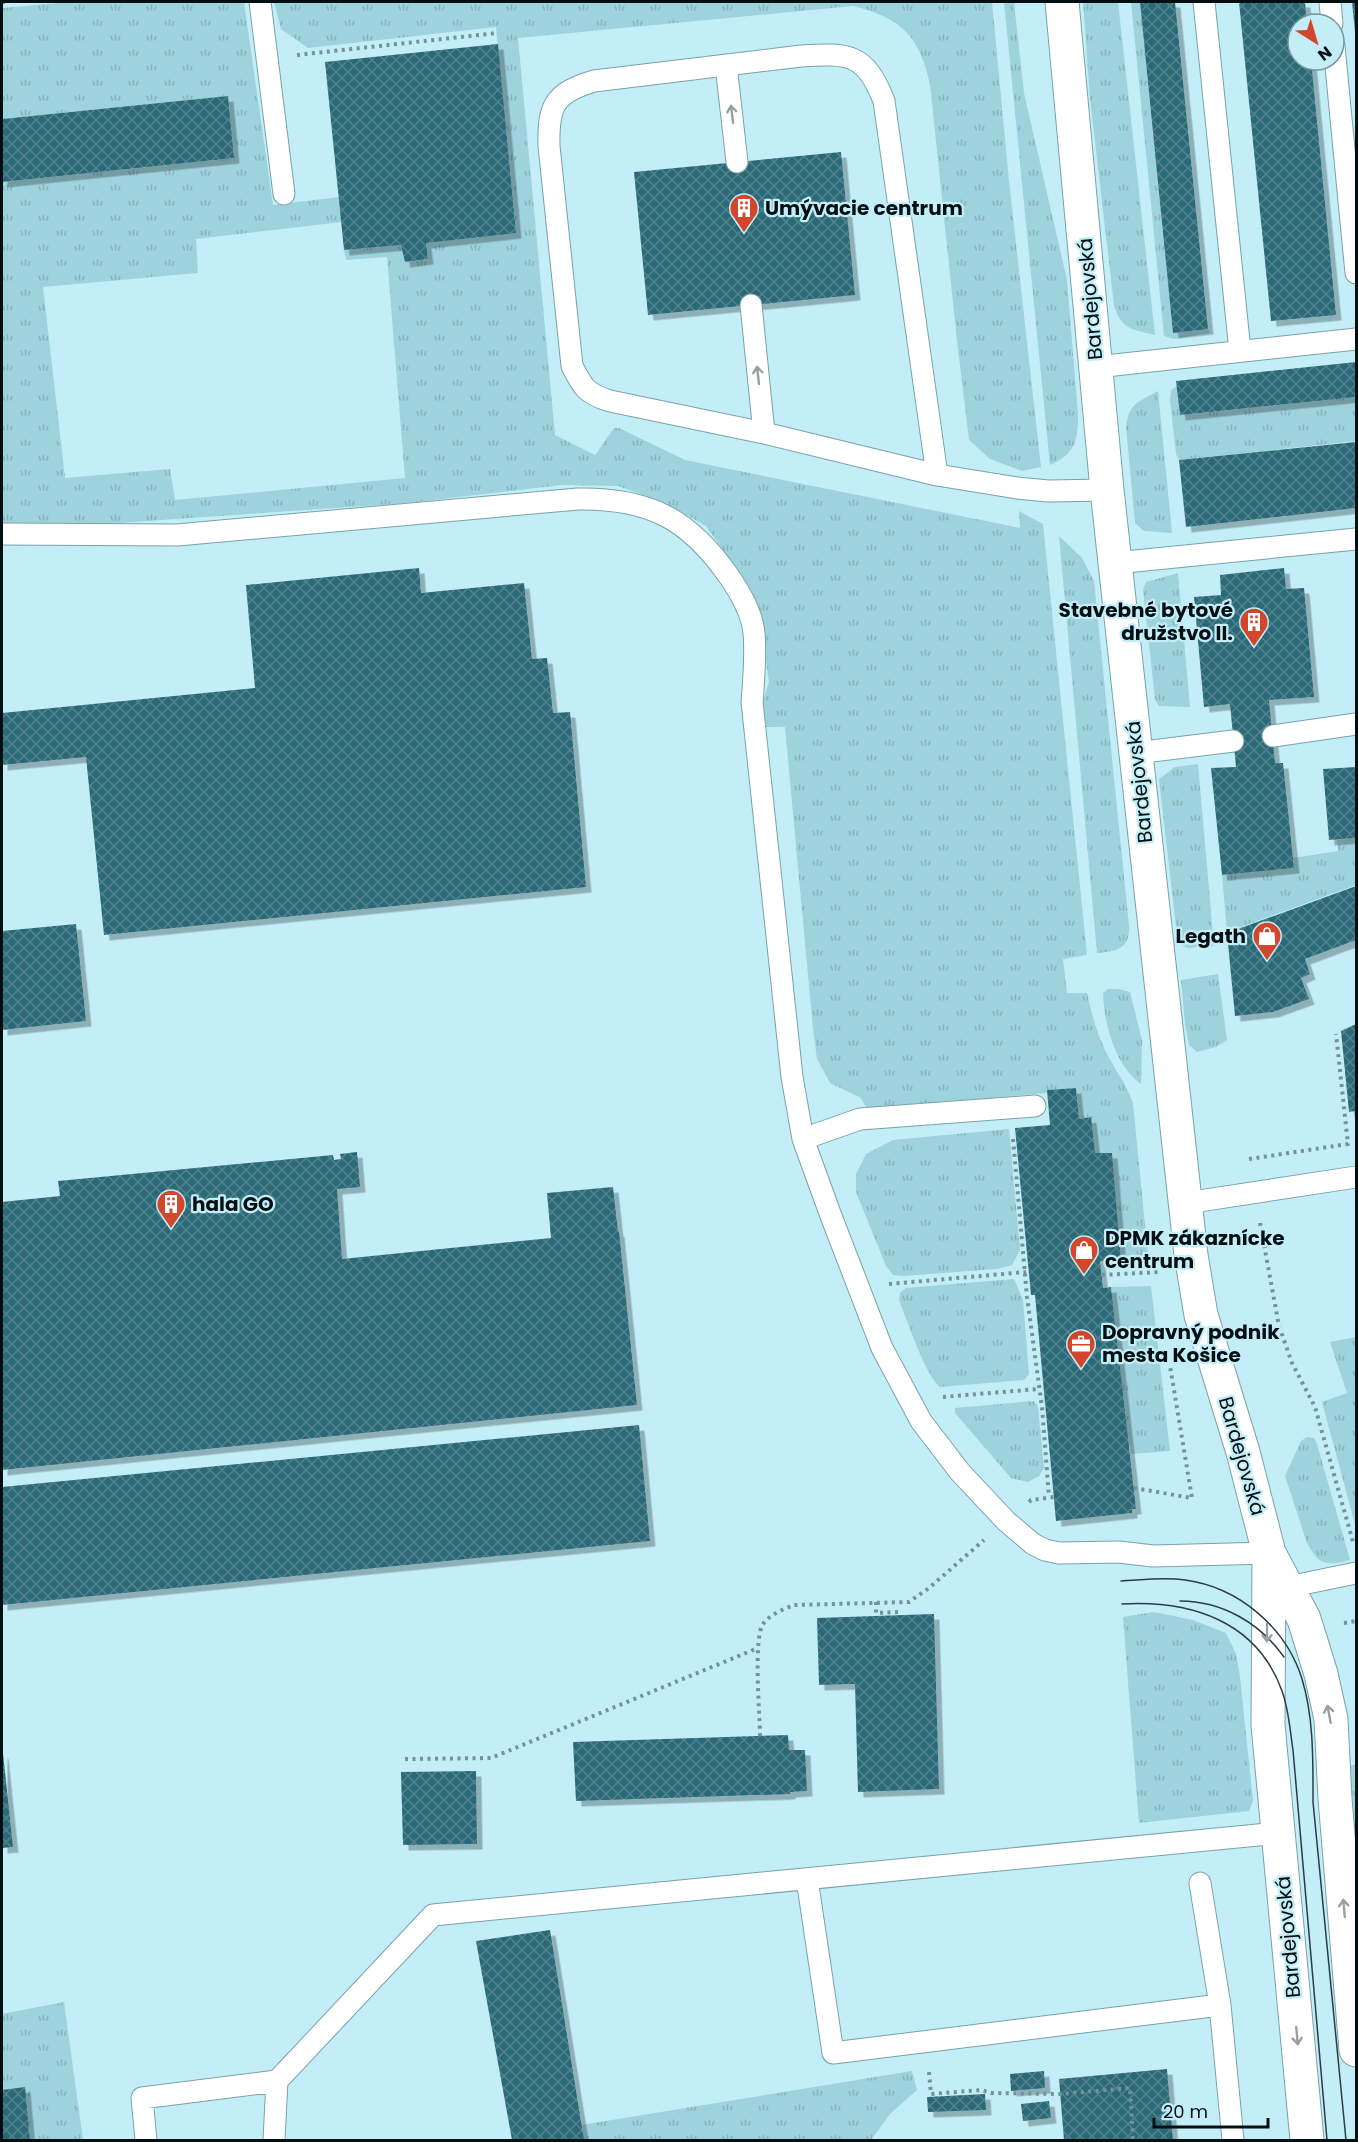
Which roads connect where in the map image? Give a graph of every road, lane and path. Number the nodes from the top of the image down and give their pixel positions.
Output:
1 (260, 2) edge
2 (1062, 2) edge
3 (1204, 2) edge
4 (497, 33) dead end
5 (267, 58) junction
6 (726, 65) junction
7 (1337, 72) edge
8 (737, 162) dead end
9 (284, 194) dead end
10 (1356, 273) edge
11 (751, 305) dead end
12 (1356, 339) edge
13 (1240, 351) junction
14 (1096, 366) junction
15 (764, 433) junction
16 (938, 476) junction
17 (1107, 490) junction
18 (2, 534) edge
19 (1356, 539) edge
20 (1115, 563) junction
21 (1356, 724) edge
22 (1273, 736) dead end
23 (1233, 741) dead end
24 (1136, 753) junction
25 (1336, 1034) dead end
26 (1035, 1106) dead end
27 (1010, 1108) junction
28 (803, 1139) junction
29 (1249, 1159) dead end
30 (1356, 1177) edge
31 (1254, 1192) junction
32 (1186, 1203) junction
33 (1026, 1272) junction
34 (1160, 1272) dead end
35 (1102, 1275) dead end
36 (859, 1287) junction
37 (1170, 1366) dead end
38 (1038, 1389) junction
39 (910, 1400) junction
40 (1134, 1488) dead end
41 (1006, 1521) junction
42 (1353, 1543) dead end
43 (1269, 1553) junction
44 (1356, 1573) edge
45 (1278, 1589) junction
46 (876, 1602) junction
47 (900, 1616) dead end
48 (1356, 1621) edge
49 (1343, 1623) dead end
50 (758, 1648) junction
51 (760, 1736) dead end
52 (405, 1759) dead end
53 (1278, 1833) junction
54 (807, 1879) junction
55 (1200, 1883) dead end
56 (1220, 2005) junction
57 (1356, 2050) edge
58 (277, 2080) junction
59 (931, 2094) dead end
60 (146, 2140) edge
61 (274, 2140) edge
62 (1133, 2140) edge
63 (1233, 2140) edge
64 (1307, 2140) edge

1 - 5 lane
2 - 14 street, Bardejovská
3 - 13 lane
4 - 5 path
5 - 9 lane
8 -> 6 lane
6 - 15 lane
6 - 16 lane
7 - 10 lane
15 -> 11 lane
12 - 13 lane
13 - 14 lane
14 - 17 street, Bardejovská
15 - 16 lane
16 - 17 lane
17 - 20 street, Bardejovská
18 - 28 lane
19 - 20 lane
20 - 24 street, Bardejovská
21 - 22 lane
23 - 24 lane
24 - 32 street, Bardejovská
25 - 29 path
26 - 27 lane
27 - 28 lane
27 - 33 path
28 - 36 lane
30 - 31 lane
31 - 32 lane
31 - 42 path
32 - 43 street, Bardejovská
33 - 36 path
33 - 38 path
34 - 35 path
36 - 39 lane
37 - 40 path
38 - 39 path
38 - 41 path
39 - 41 lane
41 - 43 lane
41 - 46 path
43 - 45 street, Bardejovská
44 - 45 lane
45 -> 53 street, Bardejovská
57 -> 45 street, Bardejovská
46 - 47 path
46 - 50 path
48 - 49 path
50 - 51 path
50 - 52 path
53 - 54 lane
53 -> 64 street, Bardejovská
54 - 56 lane
54 - 58 lane
55 - 56 lane
56 - 63 lane
58 - 60 lane
58 - 61 lane
59 - 62 path

